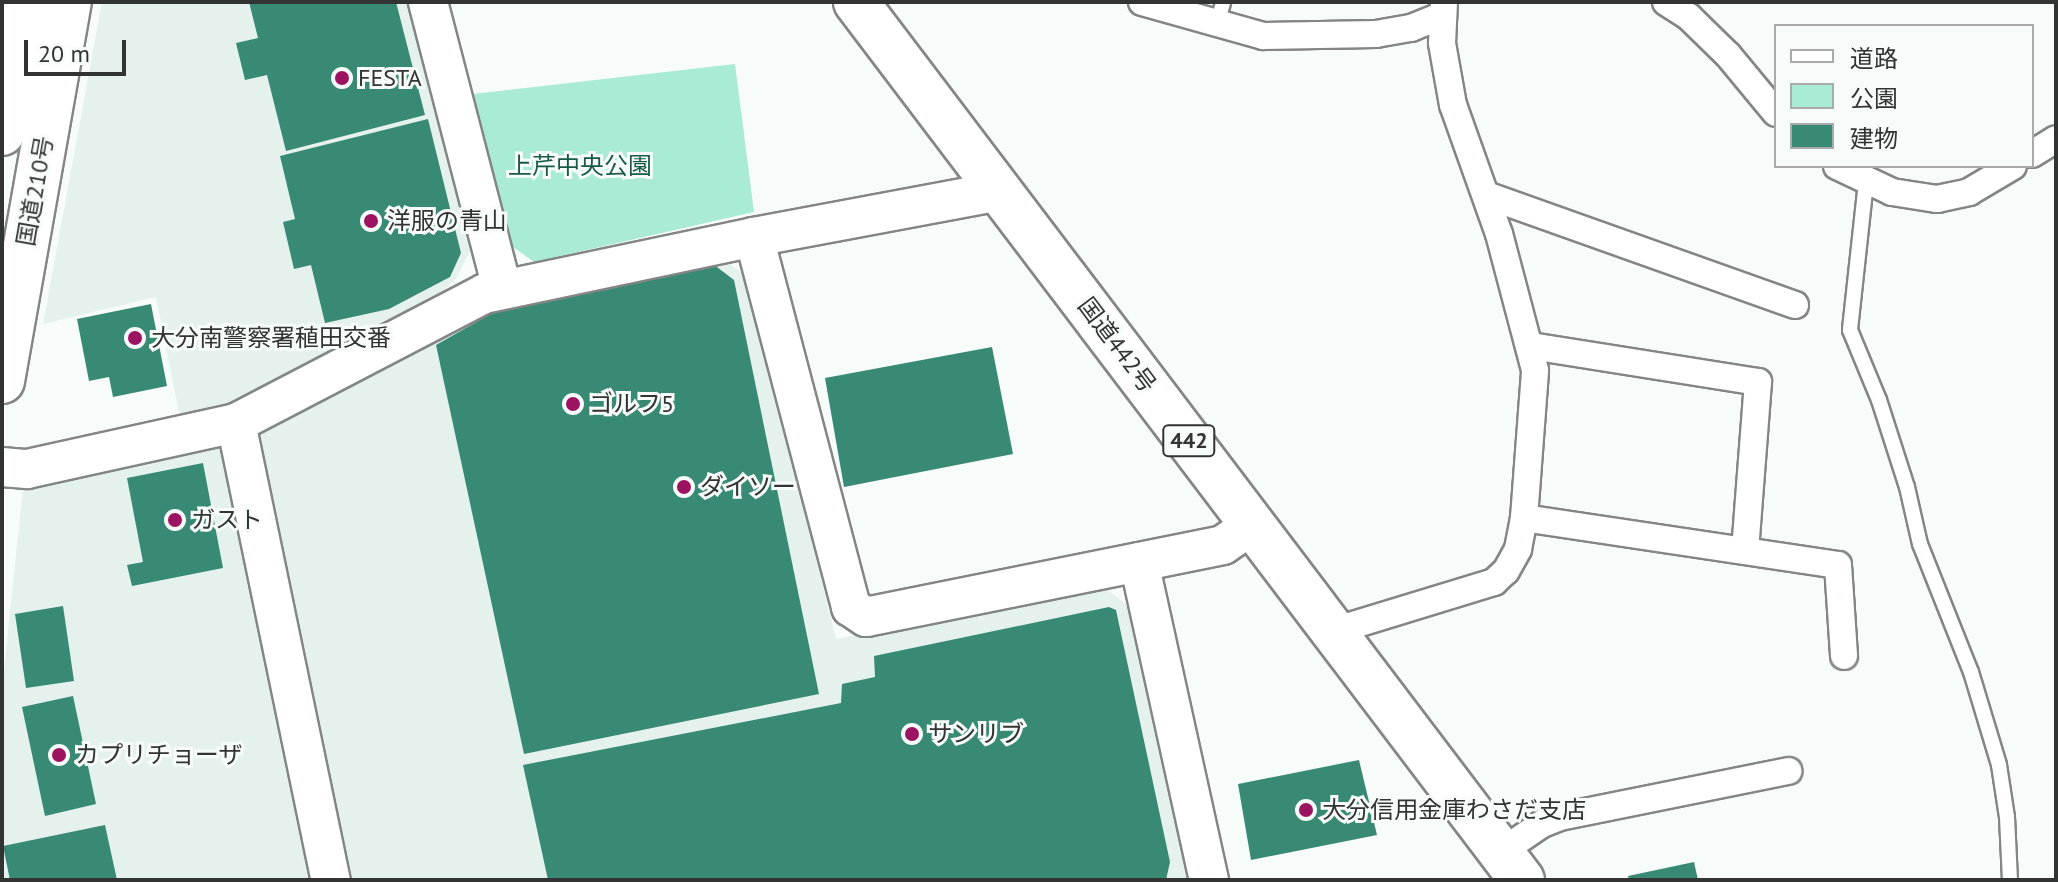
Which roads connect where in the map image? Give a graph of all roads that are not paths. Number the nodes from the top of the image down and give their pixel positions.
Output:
1 (26, 2) edge
2 (69, 2) edge
3 (428, 2) edge
4 (856, 2) edge
5 (1142, 2) edge
6 (1666, 2) edge
7 (1443, 9) edge
8 (1220, 14) edge
9 (1774, 111) edge
10 (2, 133) edge
11 (2056, 139) edge
12 (2034, 153) edge
13 (1841, 168) edge
14 (2010, 168) edge
15 (1866, 182) junction
16 (999, 191) junction
17 (1486, 195) junction
18 (754, 237) junction
19 (502, 289) junction
20 (1795, 305) dead end
21 (1531, 346) junction
22 (2, 381) edge
23 (236, 423) junction
24 (2, 467) edge
25 (1524, 518) junction
26 (1252, 525) junction
27 (1745, 551) junction
28 (1139, 562) junction
29 (1335, 634) junction
30 (1844, 656) dead end
31 (1788, 771) dead end
32 (1511, 866) edge
33 (331, 880) edge
34 (1209, 880) edge
35 (2010, 880) edge

1 - 10 highway, 国道210号
2 - 22 highway, 国道210号
3 - 19 street
4 - 16 highway, 国道442号 / 442
5 - 8 street
6 - 9 street
7 - 8 street
7 - 17 street
11 - 12 street
13 - 15 street
14 - 15 street
15 - 35 lane
16 - 18 street
16 - 26 highway, 国道442号 / 442
17 - 20 street
17 - 21 street
18 - 19 street
18 - 28 street
19 - 23 street
21 - 25 street
21 - 27 street
23 - 24 street
23 - 33 street
25 - 27 street
25 - 29 street
26 - 28 street
26 - 29 highway, 国道442号 / 442
27 - 30 street
28 - 34 street
29 - 32 highway, 国道442号 / 442
31 - 32 street

